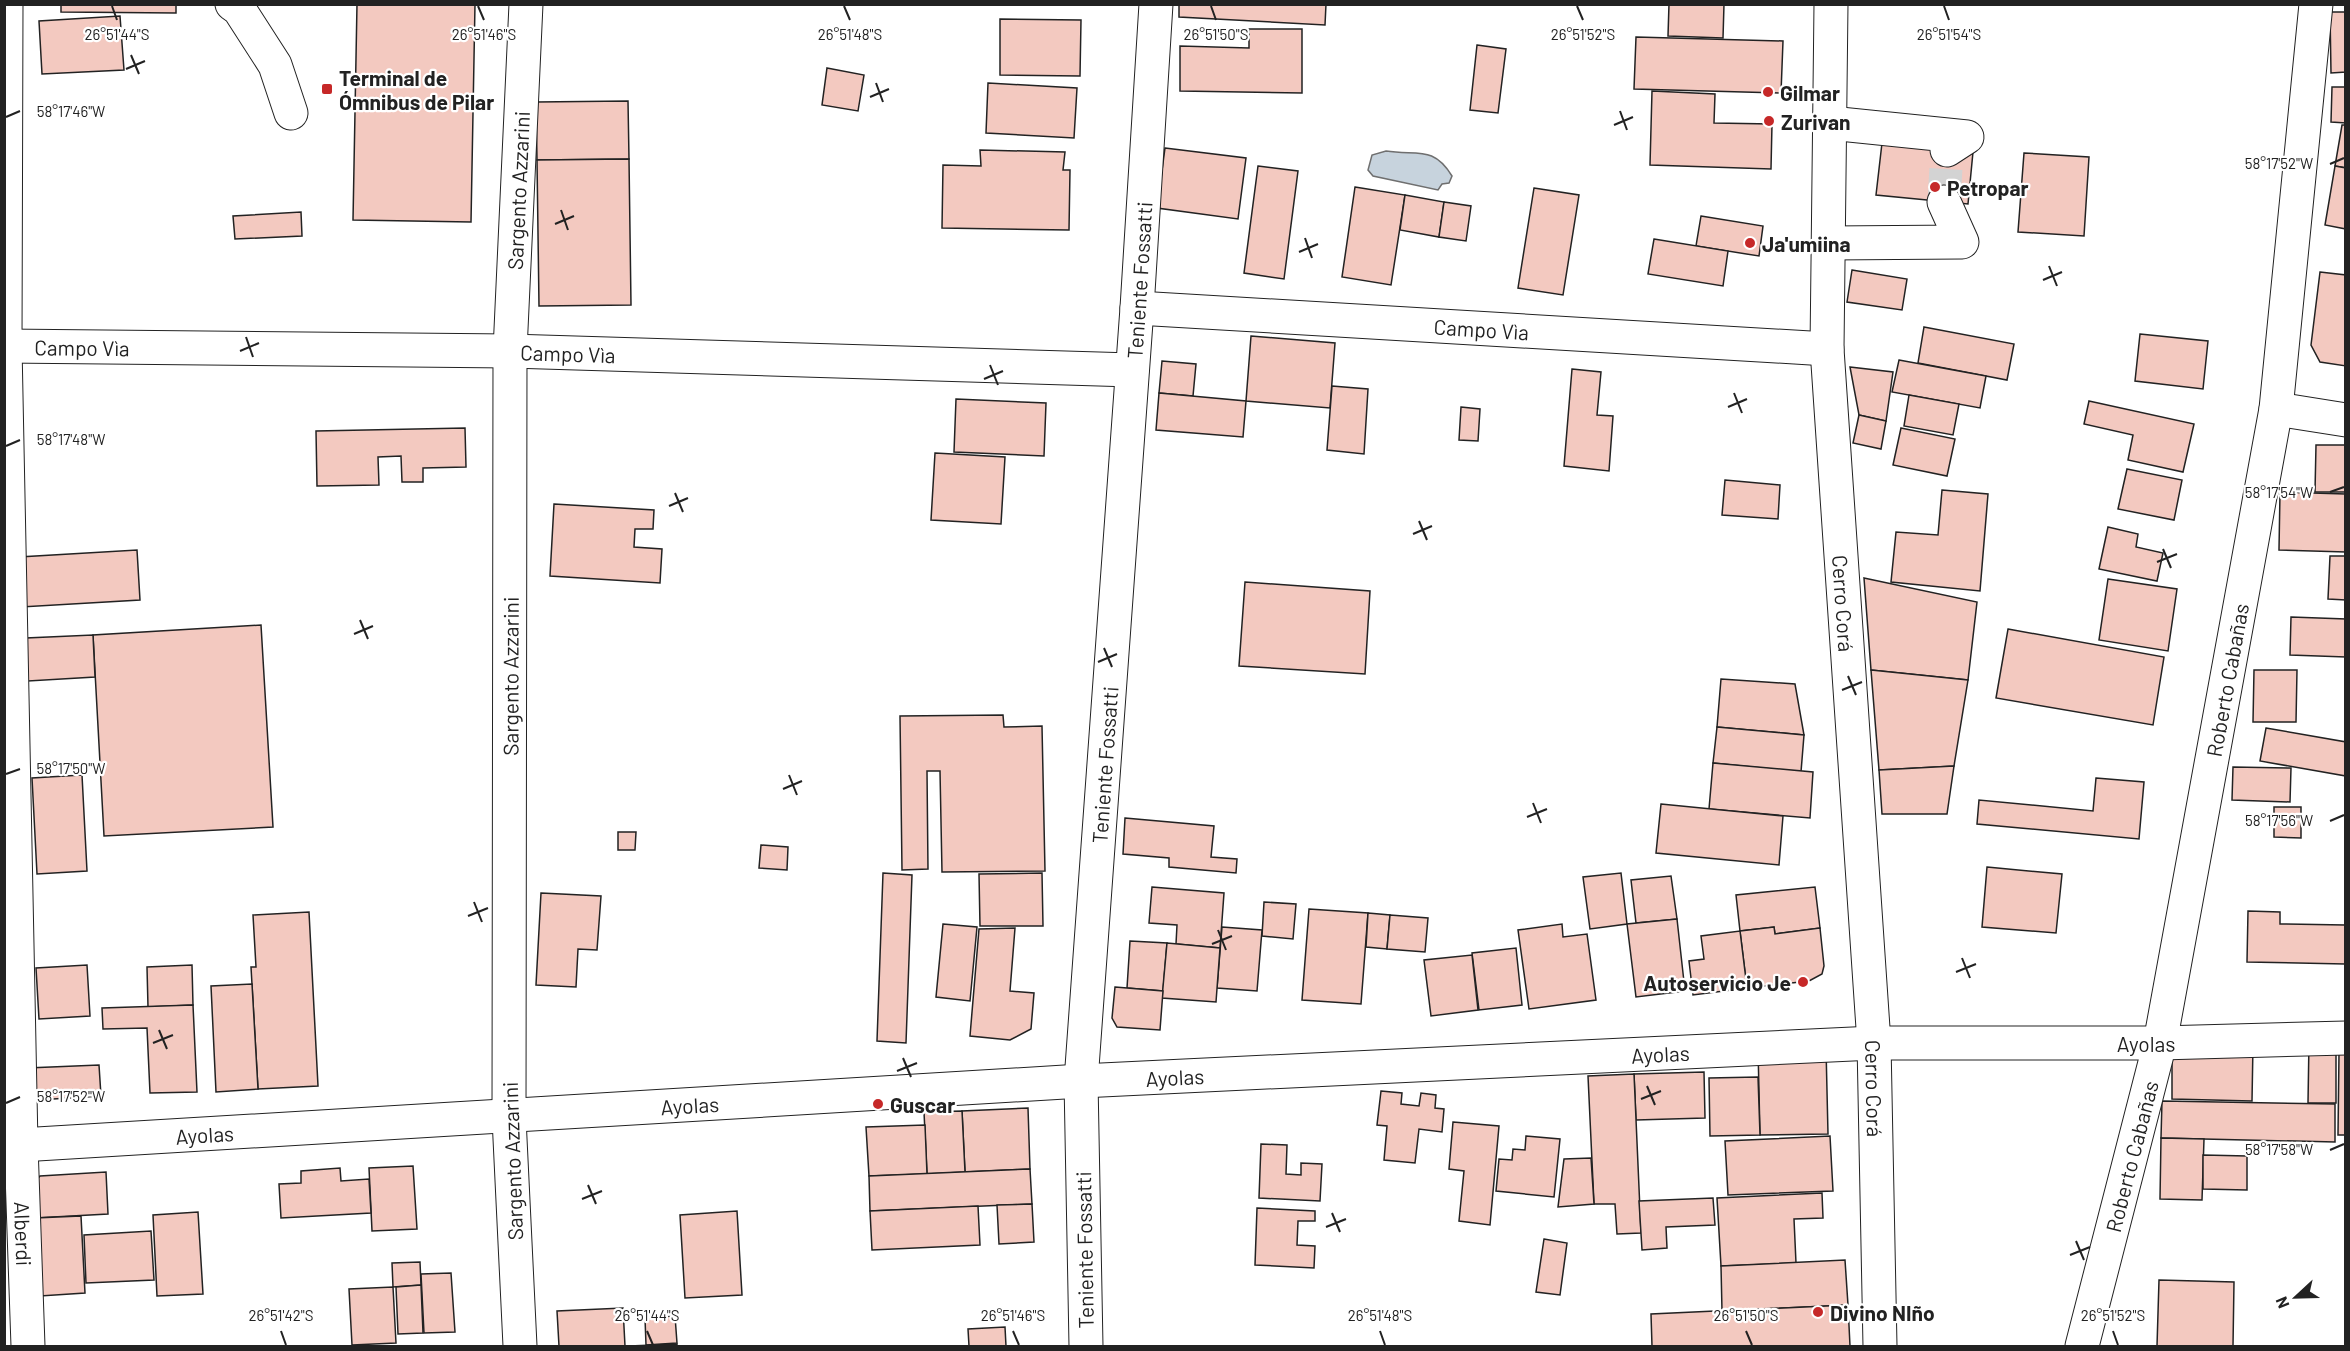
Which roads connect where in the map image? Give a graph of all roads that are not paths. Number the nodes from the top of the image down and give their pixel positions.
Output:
1 (6, 4) edge
2 (232, 4) edge
3 (526, 4) edge
4 (1156, 4) edge
5 (1831, 4) edge
6 (2316, 4) edge
7 (291, 113) dead end
8 (1830, 123) junction
9 (1947, 150) tunnel mouth
10 (1944, 201) tunnel mouth
11 (1828, 243) junction
12 (1137, 308) junction
13 (5, 346) edge
14 (1827, 349) junction
15 (510, 351) junction
16 (1132, 370) junction
17 (2276, 409) junction
18 (2346, 420) edge
19 (2346, 1038) edge
20 (1874, 1043) junction
21 (2160, 1043) junction
22 (1081, 1082) junction
23 (508, 1118) junction
24 (13, 1146) edge
25 (28, 1347) edge
26 (520, 1347) edge
27 (1086, 1347) edge
28 (1880, 1347) edge
29 (2082, 1347) edge

1 - 13 street, Alberdi
2 - 7 street
3 - 15 street, Sargento Azzarini
4 - 12 street, Teniente Fossatti
5 - 8 street, Cerro Corá
6 - 17 street, Roberto Cabañas
8 - 9 street
8 - 11 street, Cerro Corá
10 - 11 street
11 - 14 street, Cerro Corá
12 - 14 street, Campo Vìa
12 - 16 street, Teniente Fossatti
13 - 15 street, Campo Vìa
13 - 24 street, Alberdi
14 - 20 street, Cerro Corá
15 - 16 street, Campo Vìa
15 - 23 street, Sargento Azzarini
16 - 22 street, Teniente Fossatti
17 - 18 street
17 - 21 street, Roberto Cabañas
19 - 21 street, Ayolas
20 - 21 street, Ayolas
20 - 22 street, Ayolas
20 - 28 street, Cerro Corá
21 - 29 street, Roberto Cabañas
22 - 23 street, Ayolas
22 - 27 street, Teniente Fossatti
23 - 24 street, Ayolas
23 - 26 street, Sargento Azzarini
24 - 25 street, Alberdi

